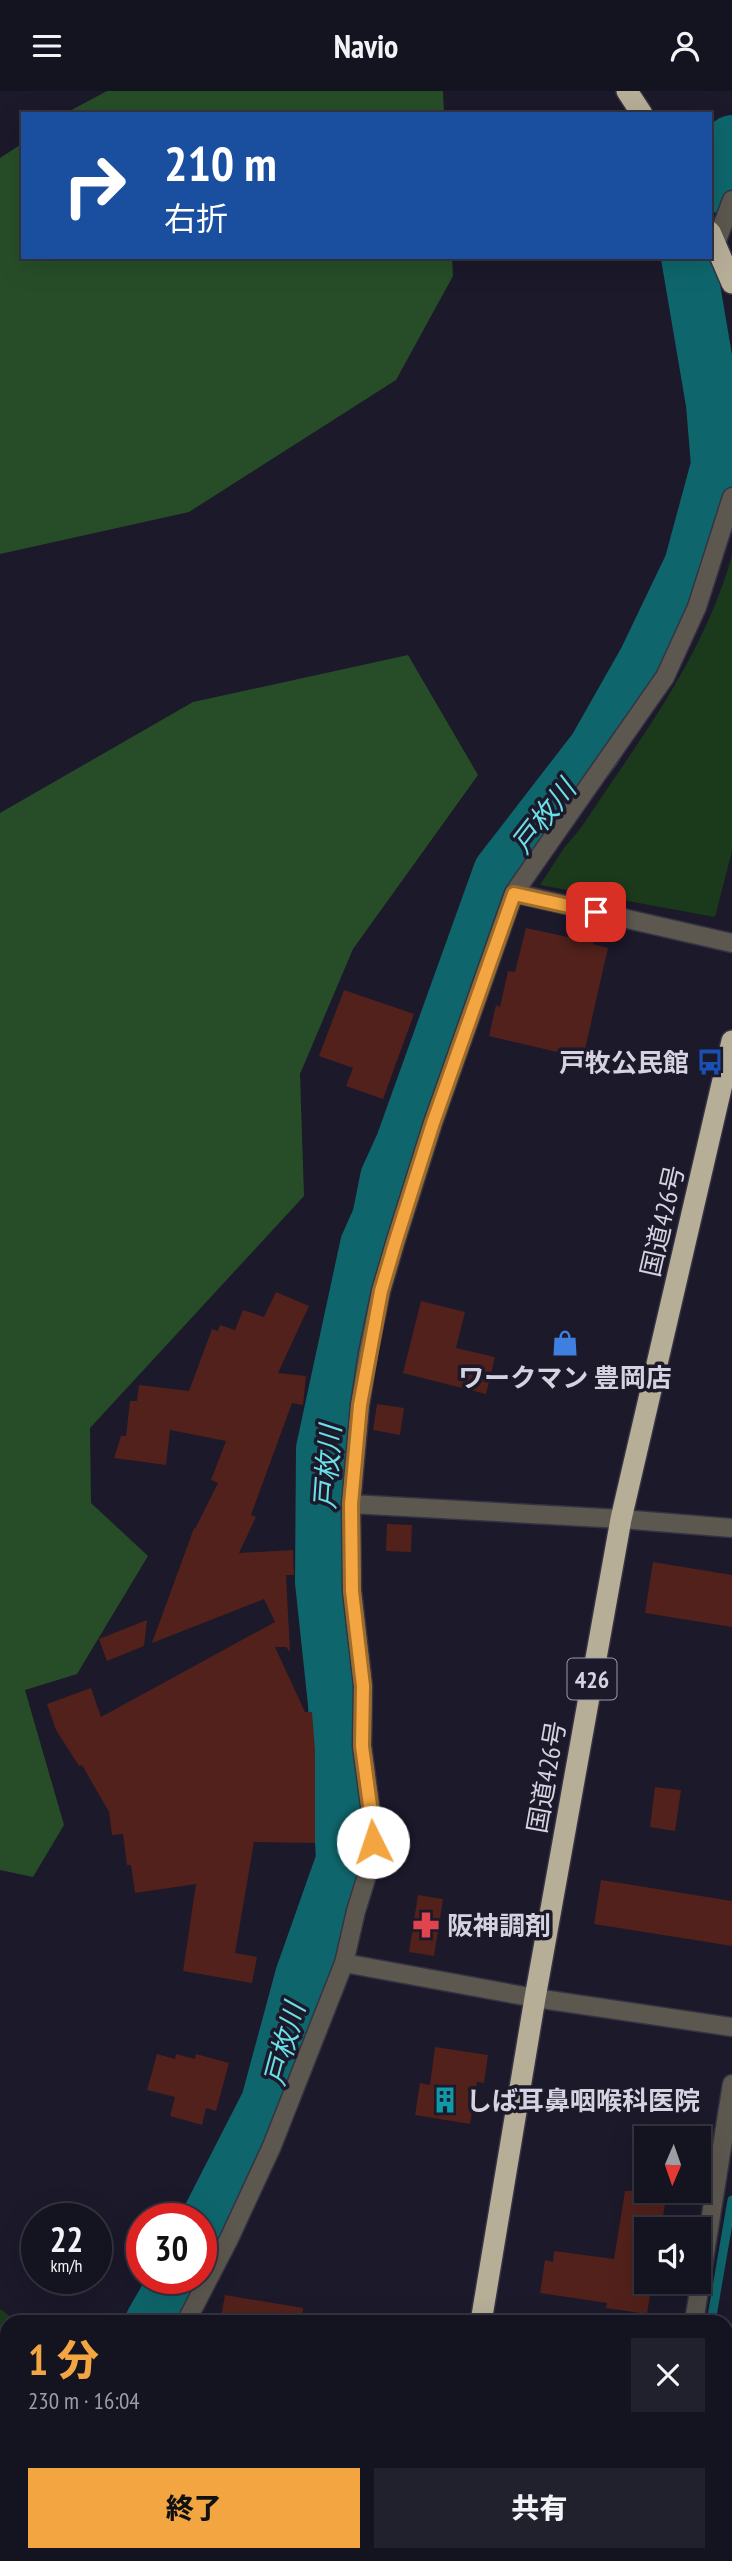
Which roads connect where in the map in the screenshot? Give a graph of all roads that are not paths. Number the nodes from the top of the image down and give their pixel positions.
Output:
1 (627, 91) edge
2 (641, 112) edge
3 (732, 200) edge
4 (713, 237) edge
5 (732, 283) edge
6 (732, 497) edge
7 (514, 894) junction
8 (732, 943) edge
9 (732, 1041) edge
10 (351, 1504) junction
11 (621, 1519) junction
12 (732, 1528) edge
13 (344, 1963) junction
14 (535, 1999) junction
15 (732, 2027) edge
16 (732, 2084) edge
17 (190, 2315) edge
18 (482, 2315) edge
19 (695, 2315) edge

1 - 2 highway
3 - 4 street
4 - 5 highway
6 - 7 street
7 - 8 street
7 - 10 street
9 - 11 highway, 国道426号 / 426
10 - 11 street
10 - 13 street
11 - 12 street
11 - 14 highway, 国道426号 / 426
13 - 14 street
13 - 17 street
14 - 15 street
14 - 18 highway, 国道426号 / 426
16 - 19 street

